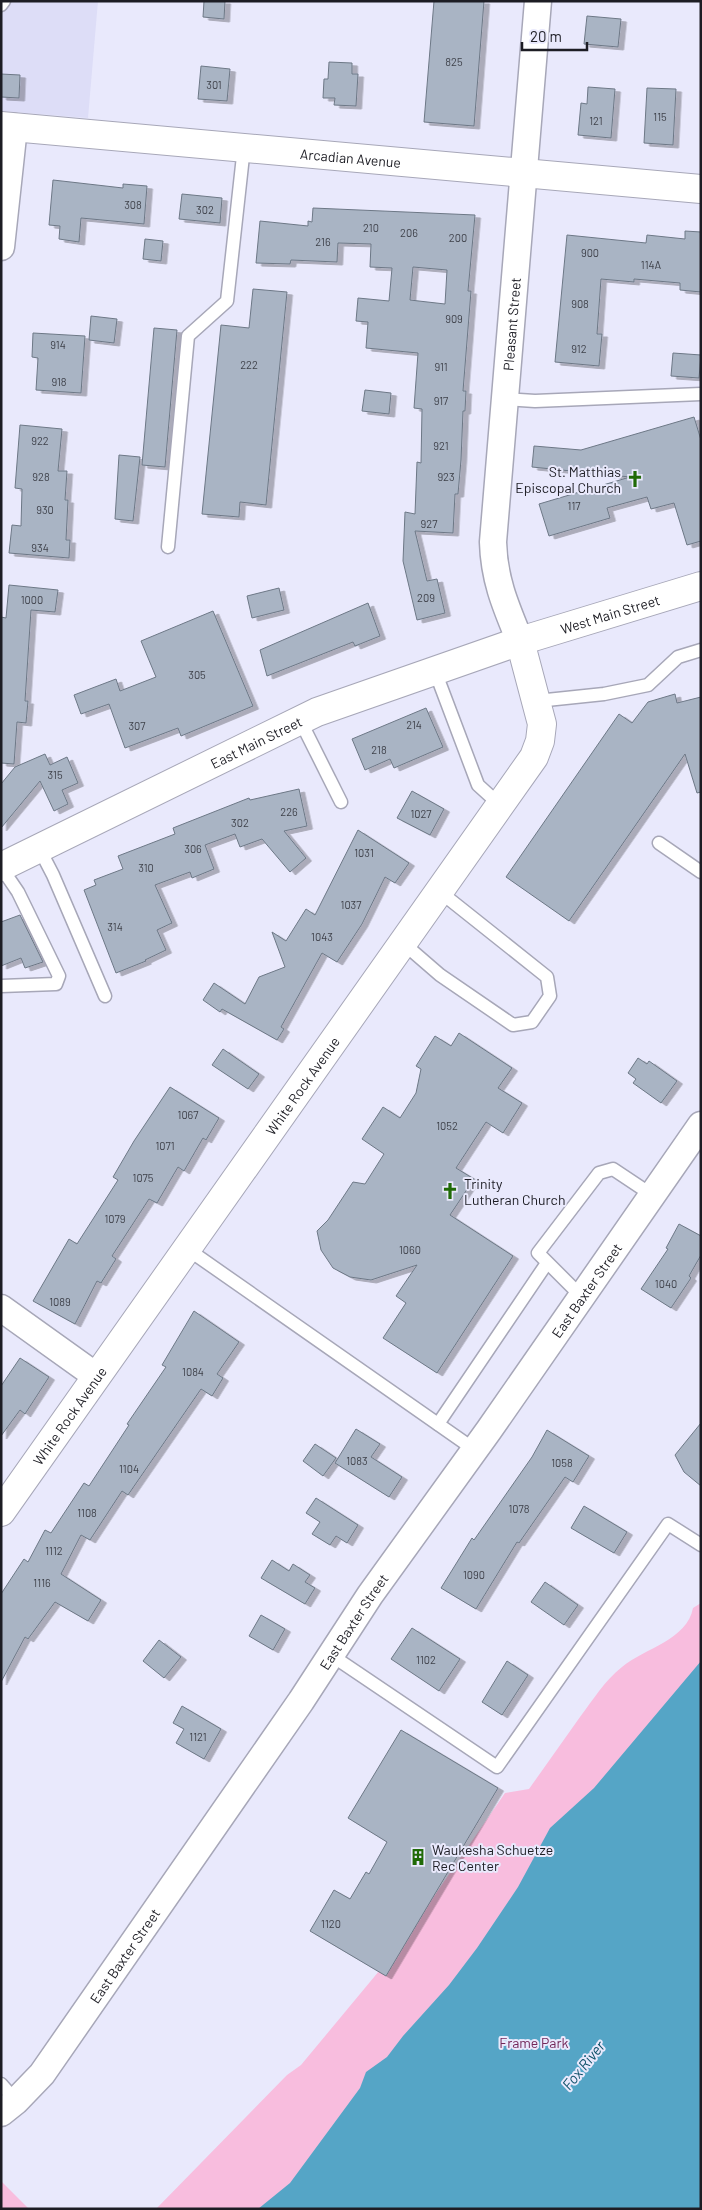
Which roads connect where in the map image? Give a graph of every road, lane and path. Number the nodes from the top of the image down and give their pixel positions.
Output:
1 (4, 1) edge
2 (538, 1) edge
3 (1, 5) edge
4 (8, 126) edge
5 (244, 147) junction
6 (522, 172) junction
7 (701, 189) edge
8 (1, 247) edge
9 (701, 394) edge
10 (503, 398) junction
11 (168, 546) dead end
12 (701, 586) edge
13 (520, 641) junction
14 (701, 650) edge
15 (435, 671) junction
16 (537, 701) junction
17 (300, 720) junction
18 (341, 802) dead end
19 (500, 805) junction
20 (659, 843) dead end
21 (39, 848) junction
22 (1, 867) edge
23 (701, 872) edge
24 (440, 891) junction
25 (403, 943) junction
26 (1, 986) edge
27 (105, 996) dead end
28 (701, 1125) edge
29 (652, 1195) junction
30 (186, 1248) junction
31 (547, 1263) junction
32 (582, 1297) junction
33 (1, 1308) edge
34 (96, 1376) junction
35 (438, 1424) junction
36 (475, 1450) junction
37 (1, 1512) edge
38 (701, 1545) edge
39 (331, 1654) junction
40 (6, 2099) edge

1 - 3 lane
2 - 6 street, Pleasant Street
4 - 5 main road, Arcadian Avenue
4 - 8 street
5 - 6 main road, Arcadian Avenue
5 - 11 lane
6 - 7 main road, Arcadian Avenue
6 - 10 street, Pleasant Street
9 - 10 lane
10 - 13 street, Pleasant Street
12 - 13 main road, West Main Street
13 - 15 main road, East Main Street
13 - 16 main road, White Rock Avenue
14 - 16 lane
15 - 17 main road, East Main Street
15 - 19 lane
16 - 19 main road, White Rock Avenue
17 - 18 lane
17 - 21 main road, East Main Street
19 - 24 main road, White Rock Avenue
20 - 23 lane
21 - 22 main road, East Main Street
21 - 27 lane
22 - 26 lane
24 - 25 main road, White Rock Avenue
24 - 25 lane
25 - 30 main road, White Rock Avenue
28 - 29 street, East Baxter Street
29 - 31 lane
29 - 32 street, East Baxter Street
30 - 34 main road, White Rock Avenue
30 - 35 lane
31 - 32 lane
31 - 35 lane
32 - 36 street, East Baxter Street
33 - 34 street
34 - 37 main road, White Rock Avenue
35 - 36 lane
36 - 39 street, East Baxter Street
38 - 39 lane
39 - 40 street, East Baxter Street

